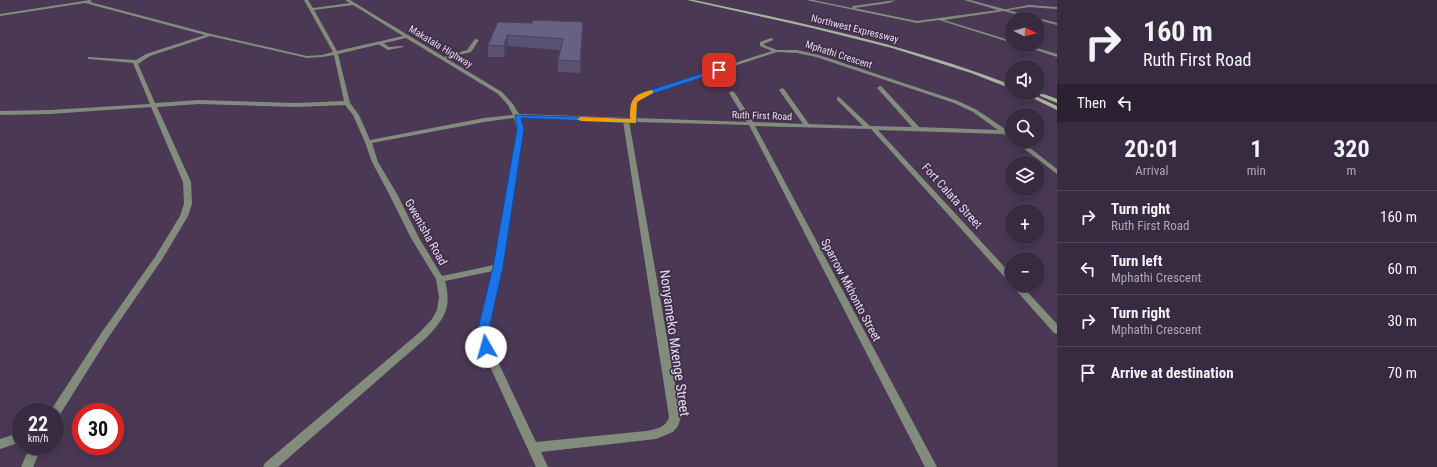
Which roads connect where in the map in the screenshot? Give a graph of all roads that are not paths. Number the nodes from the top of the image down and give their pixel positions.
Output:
1 (99, 0) edge
2 (306, 0) edge
3 (690, 0) edge
4 (702, 0) edge
5 (808, 0) edge
6 (894, 0) edge
7 (966, 0) edge
8 (86, 2) junction
9 (350, 2) edge
10 (849, 8) junction
11 (1057, 8) edge
12 (312, 9) junction
13 (1004, 10) junction
14 (1011, 12) edge
15 (0, 15) edge
16 (939, 20) junction
17 (1045, 21) edge
18 (1057, 24) edge
19 (210, 35) junction
20 (408, 36) junction
21 (771, 39) dead end
22 (477, 40) dead end
23 (1005, 40) edge
24 (380, 43) junction
25 (402, 47) dead end
26 (777, 51) junction
27 (1044, 52) edge
28 (336, 53) junction
29 (1057, 56) edge
30 (90, 58) dead end
31 (443, 58) junction
32 (137, 62) junction
33 (1005, 79) edge
34 (1005, 84) edge
35 (880, 88) dead end
36 (782, 90) dead end
37 (732, 93) dead end
38 (1045, 96) edge
39 (839, 99) dead end
40 (1040, 100) edge
41 (1057, 101) edge
42 (347, 103) junction
43 (153, 104) junction
44 (1057, 108) edge
45 (0, 113) edge
46 (517, 116) junction
47 (630, 121) junction
48 (750, 124) junction
49 (808, 126) junction
50 (871, 128) junction
51 (917, 129) junction
52 (1005, 131) edge
53 (1005, 132) edge
54 (368, 142) junction
55 (1026, 148) edge
56 (1057, 172) edge
57 (498, 267) junction
58 (1005, 272) edge
59 (440, 280) junction
60 (1022, 292) edge
61 (1057, 330) edge
62 (61, 403) edge
63 (12, 440) edge
64 (0, 444) edge
65 (532, 448) junction
66 (32, 455) edge
67 (27, 467) edge
68 (269, 467) edge
69 (542, 467) edge
70 (931, 467) edge

1 - 8 street
2 - 12 street, Gwentsha Road
3 - 34 main road, Northwest Expressway
4 - 33 main road, Northwest Expressway
5 - 10 street
6 - 10 street
7 - 13 street
8 - 15 street
8 - 19 street
9 - 12 street
9 - 20 street, Makatala Highway
10 - 16 street
11 - 13 street
12 - 28 street, Gwentsha Road
13 - 14 street
13 - 16 street
16 - 23 street
17 - 18 street
19 - 28 street
19 - 32 street
20 - 24 street
20 - 31 street, Makatala Highway
21 - 26 street
22 - 31 street
24 - 25 street
24 - 28 street
26 - 47 street, Mphathi Crescent
26 - 52 street, Mphathi Crescent
27 - 29 street
28 - 42 street, Gwentsha Road
30 - 32 street
31 - 46 street, Makatala Highway
32 - 43 street
35 - 51 street
36 - 49 street
37 - 48 street, Sparrow Mkhonto Street
38 - 41 main road
39 - 50 street, Fort Calata Street
40 - 44 main road
42 - 43 street
42 - 54 street, Gwentsha Road
43 - 45 street
43 - 62 street
46 - 47 street, Ruth First Road
46 - 54 street
46 - 57 street
47 - 48 street, Ruth First Road
47 - 65 street, Nonyameko Mxenge Street
48 - 49 street, Ruth First Road
48 - 70 street, Sparrow Mkhonto Street
49 - 50 street, Ruth First Road
50 - 51 street, Ruth First Road
50 - 58 street, Fort Calata Street
51 - 53 street, Ruth First Road
54 - 59 street, Gwentsha Road
55 - 56 street
57 - 59 street, Gwentsha Road
57 - 65 street
59 - 68 street
60 - 61 street
63 - 64 street
65 - 69 street
66 - 67 street

